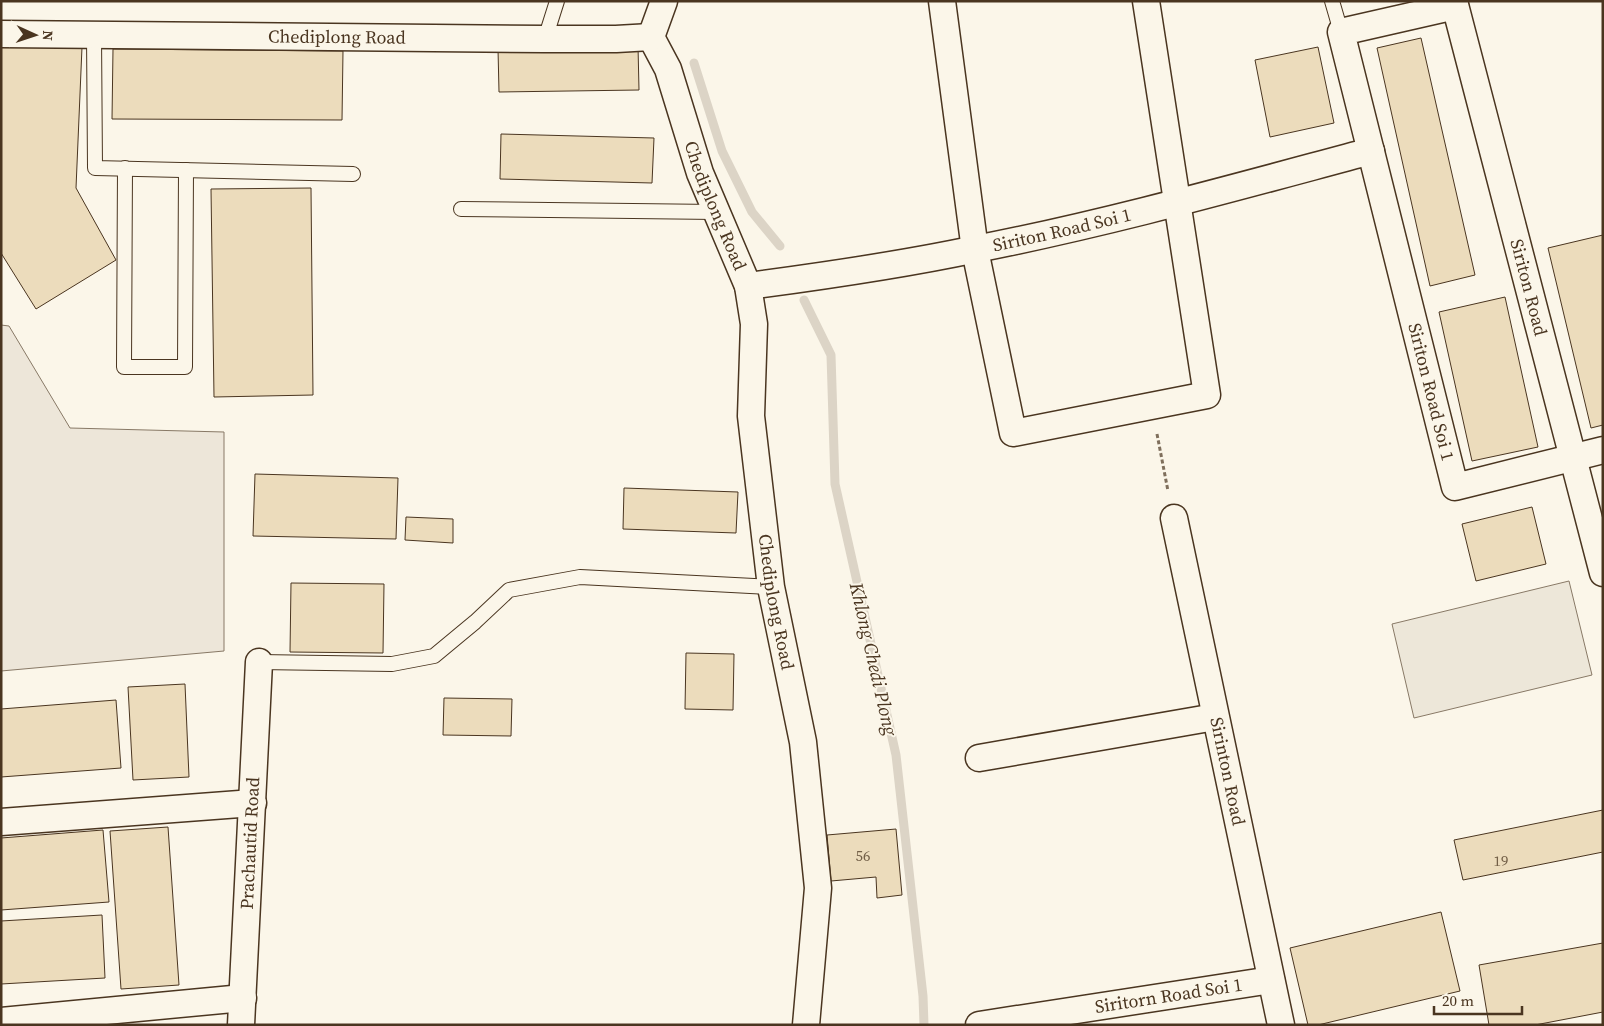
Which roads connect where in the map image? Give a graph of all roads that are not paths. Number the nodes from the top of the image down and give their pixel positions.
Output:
1 (557, 1) edge
2 (664, 1) edge
3 (942, 1) edge
4 (1146, 1) edge
5 (1332, 1) edge
6 (1455, 3) edge
7 (1341, 32) junction
8 (1, 34) edge
9 (94, 35) junction
10 (651, 37) junction
11 (545, 39) junction
12 (1371, 151) junction
13 (125, 168) junction
14 (186, 170) junction
15 (353, 174) dead end
16 (1177, 204) junction
17 (461, 209) dead end
18 (716, 212) junction
19 (975, 250) junction
20 (748, 286) junction
21 (1603, 450) edge
22 (1572, 456) junction
23 (1174, 518) road end
24 (1603, 574) edge
25 (771, 587) junction
26 (259, 662) joint
27 (1215, 717) junction
28 (979, 758) dead end
29 (253, 803) junction
30 (1, 822) edge
31 (1271, 980) junction
32 (243, 998) junction
33 (1, 1021) edge
34 (241, 1025) edge
35 (806, 1025) edge
36 (979, 1025) edge
37 (1281, 1025) edge

1 - 11 lane
2 - 10 street
3 - 19 street
4 - 16 street
5 - 7 lane
6 - 7 street
6 - 22 street, Siriton Road
7 - 12 street, Siriton Road Soi 1
8 - 9 street, Chediplong Road
9 - 11 street, Chediplong Road
9 - 13 lane
10 - 11 street, Chediplong Road
10 - 18 street, Chediplong Road
12 - 16 street, Siriton Road Soi 1
12 - 22 street, Siriton Road Soi 1
13 - 14 lane
13 - 14 lane
14 - 15 lane
16 - 19 street, Siriton Road Soi 1
16 - 19 street
17 - 18 lane
18 - 20 street, Chediplong Road
19 - 20 street, Siriton Road Soi 1
20 - 25 street, Chediplong Road
21 - 22 street
22 - 24 street, Siriton Road
23 - 27 street, Sirinton Road
25 - 26 lane
25 - 35 street, Chediplong Road
26 - 29 street, Prachautid Road
27 - 28 street
27 - 31 street, Sirinton Road
29 - 30 street
29 - 32 street, Prachautid Road
31 - 36 street, Siritorn Road Soi 1
31 - 37 street, Sirinton Road
32 - 33 street
32 - 34 street, Prachautid Road

